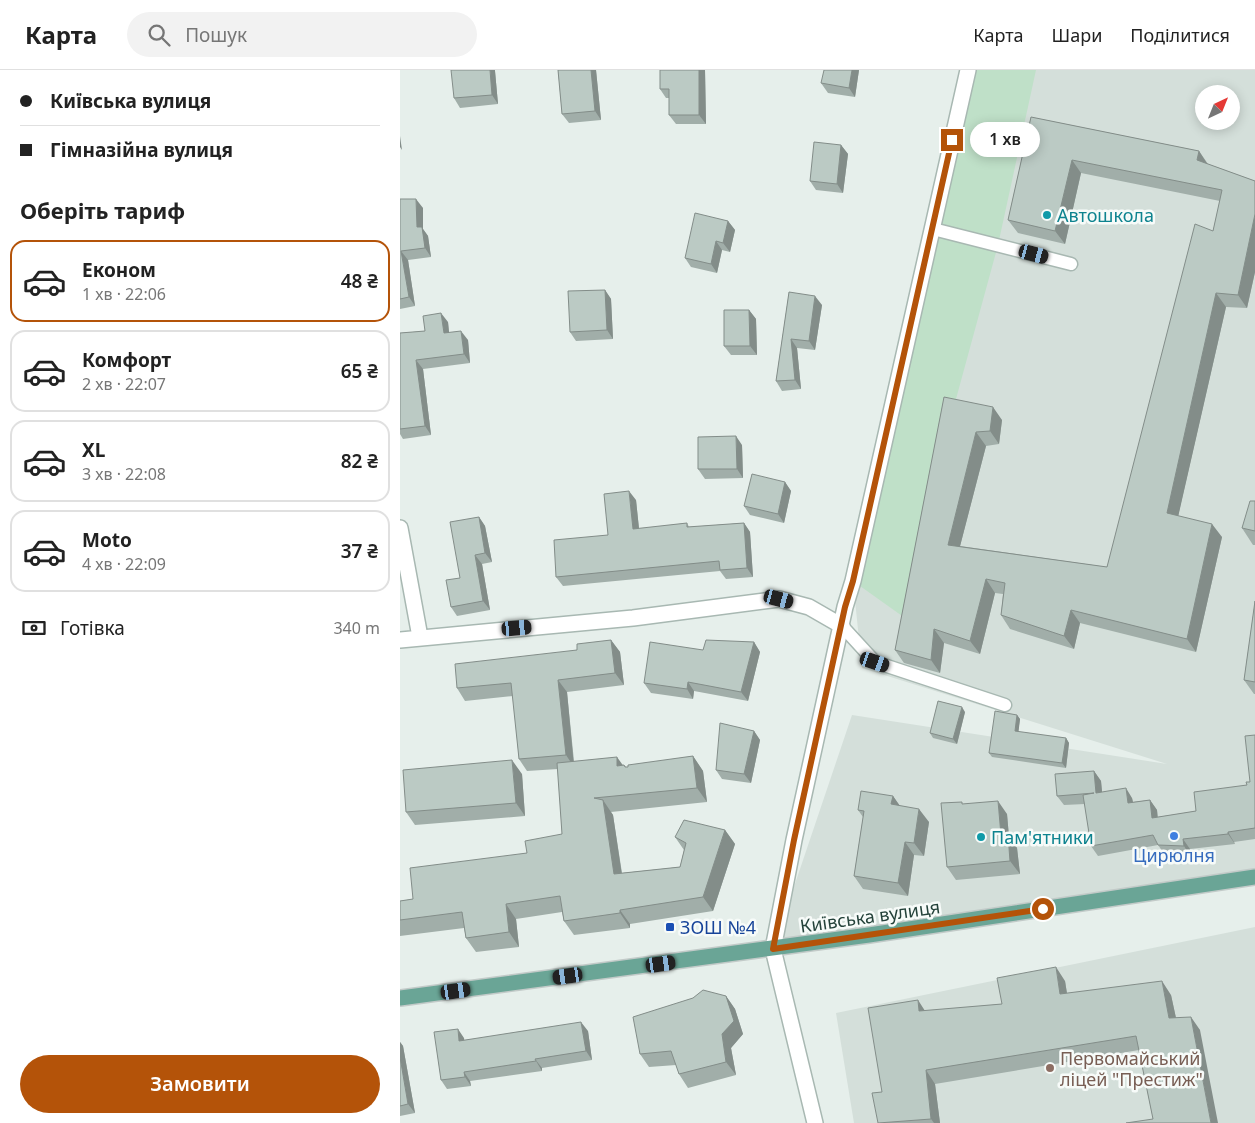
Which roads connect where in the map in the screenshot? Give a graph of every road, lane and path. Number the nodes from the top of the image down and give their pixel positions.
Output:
1 (968, 70) edge
2 (933, 229) junction
3 (1071, 264) dead end
4 (400, 528) edge
5 (842, 626) junction
6 (420, 637) junction
7 (400, 640) edge
8 (1005, 706) dead end
9 (1255, 877) edge
10 (773, 949) junction
11 (400, 998) edge
12 (815, 1123) edge

1 - 2 street
2 - 3 lane
2 - 5 street
4 - 6 street
5 - 6 street
5 - 8 lane
5 - 10 street
6 - 7 street
9 - 10 main road, Київська вулиця
10 - 11 main road, Київська вулиця
10 - 12 street

